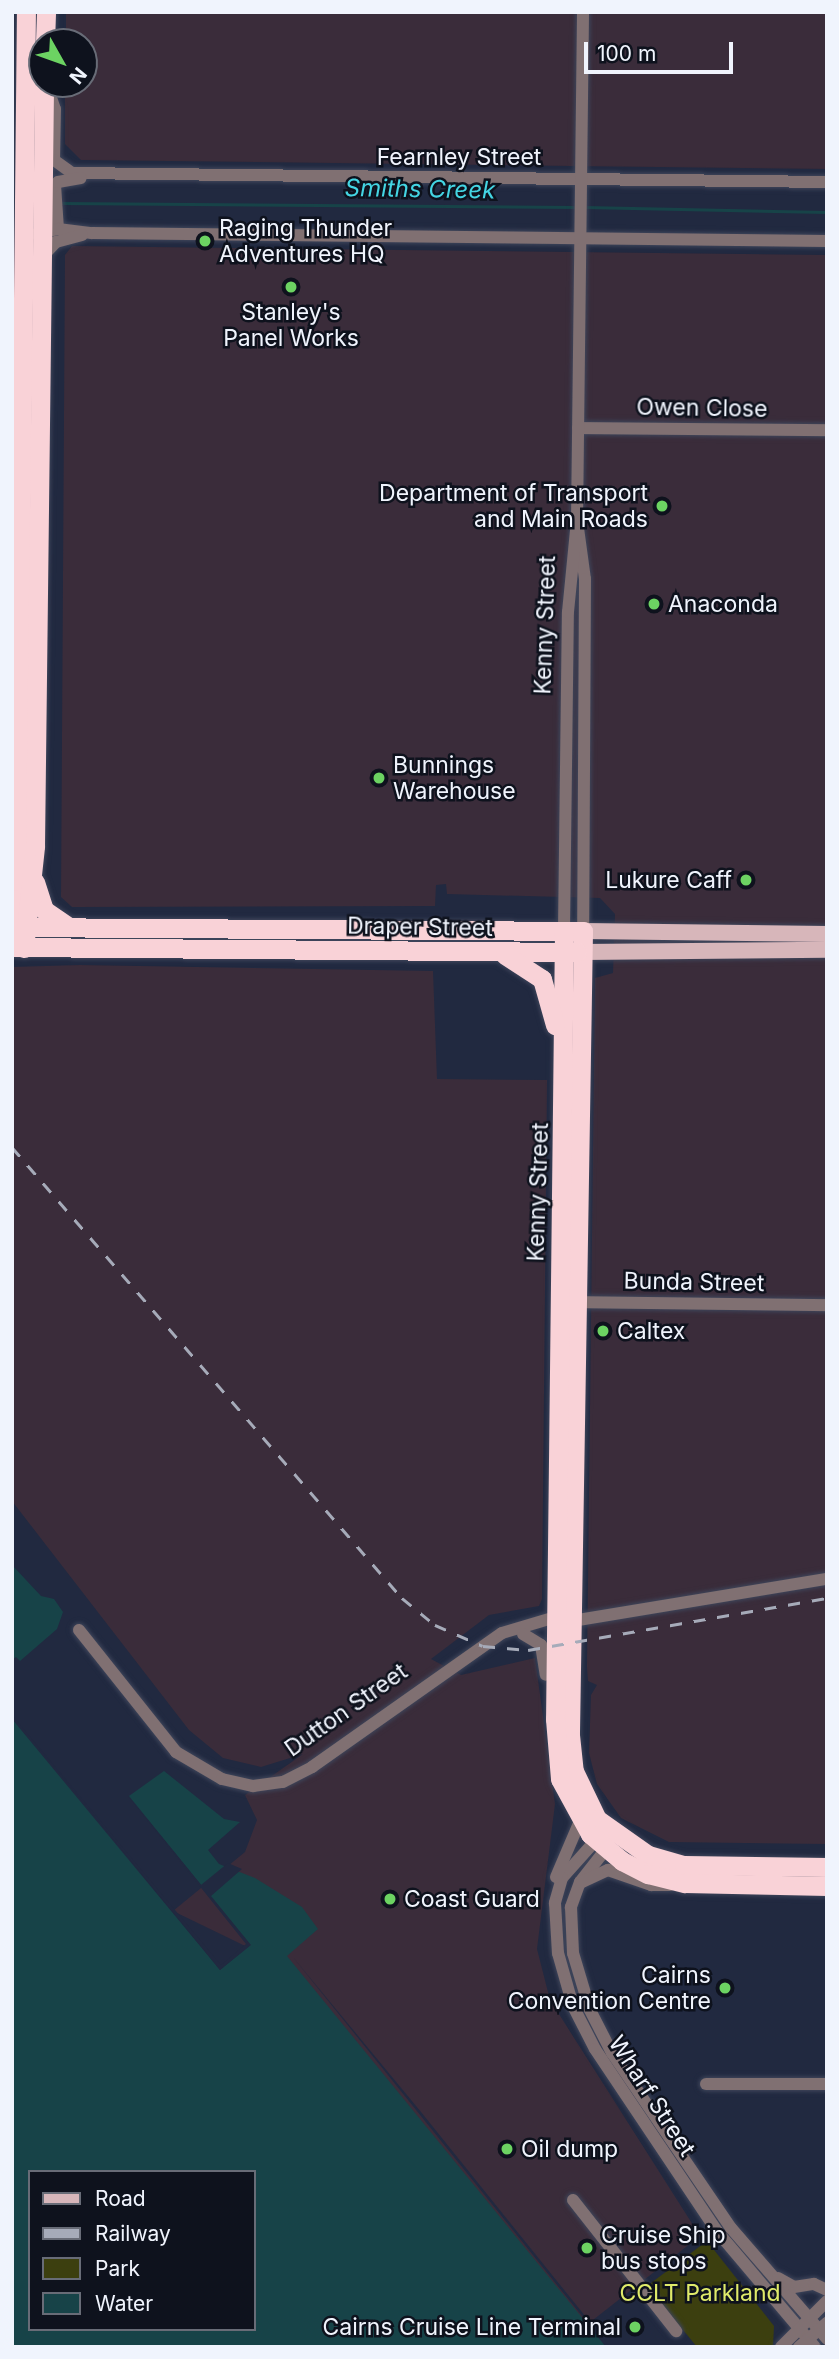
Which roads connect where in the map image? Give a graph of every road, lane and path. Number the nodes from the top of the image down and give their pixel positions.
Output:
1 (26, 12) edge
2 (583, 12) edge
3 (45, 98) edge
4 (51, 98) edge
5 (92, 175) junction
6 (581, 178) junction
7 (827, 182) edge
8 (43, 204) junction
9 (92, 233) junction
10 (580, 238) junction
11 (827, 241) edge
12 (42, 258) junction
13 (578, 428) junction
14 (827, 430) edge
15 (577, 520) junction
16 (36, 846) junction
17 (15, 884) edge
18 (17, 928) edge
19 (70, 928) junction
20 (573, 931) junction
21 (827, 934) edge
22 (18, 948) edge
23 (827, 950) edge
24 (573, 952) junction
25 (498, 953) junction
26 (565, 1120) junction
27 (568, 1302) junction
28 (827, 1305) edge
29 (827, 1579) edge
30 (562, 1622) junction
31 (79, 1630) dead end
32 (523, 1634) junction
33 (488, 1643) junction
34 (555, 1719) junction
35 (580, 1821) junction
36 (604, 1841) junction
37 (827, 1867) edge
38 (589, 1869) junction
39 (685, 1883) junction
40 (827, 1886) edge
41 (577, 1887) junction
42 (555, 1929) junction
43 (571, 1941) junction
44 (578, 2017) junction
45 (706, 2084) dead end
46 (827, 2084) edge
47 (573, 2200) dead end
48 (750, 2250) junction
49 (827, 2290) edge
50 (827, 2301) edge
51 (809, 2319) junction
52 (676, 2330) dead end
53 (824, 2331) edge
54 (805, 2340) edge
55 (781, 2347) edge

1 - 8 highway
2 - 6 street, Kenny Street
3 - 8 highway
4 - 5 street, Fearnley Street
5 - 6 street, Fearnley Street
5 - 8 street, Fearnley Street
6 - 7 street, Fearnley Street
6 - 10 street, Kenny Street
8 - 9 street
8 - 12 highway
8 - 17 highway
9 - 10 street
9 - 12 street
10 - 11 street
10 - 13 street, Kenny Street
12 - 16 highway
13 - 14 street, Owen Close
13 - 15 street, Kenny Street
15 - 20 street, Kenny Street
15 - 20 street, Kenny Street
16 - 18 highway
16 - 19 highway
17 - 18 highway
18 - 19 highway, Draper Street
18 - 22 highway
19 - 20 highway, Draper Street
20 - 21 main road, Draper Street
20 - 24 highway, Kenny Street
22 - 25 highway, Draper Street
23 - 24 main road, Draper Street
24 - 25 highway, Draper Street
24 - 26 highway, Kenny Street
24 - 27 highway, Kenny Street
25 - 26 highway
26 - 27 highway, Kenny Street
27 - 28 street, Bunda Street
27 - 30 highway, Kenny Street
29 - 30 street, Dutton Street
30 - 32 street, Dutton Street
30 - 33 street, Dutton Street
30 - 34 highway, Kenny Street
30 - 36 highway, Kenny Street
31 - 33 street, Dutton Street
32 - 33 street, Dutton Street
32 - 34 street
34 - 35 highway, Kenny Street
35 - 36 highway, Kenny Street
35 - 42 street
36 - 37 highway
36 - 38 street, Wharf Street
36 - 39 highway
36 - 42 street, Wharf Street
38 - 41 street, Wharf Street
38 - 42 street
39 - 40 highway
39 - 41 street
41 - 43 street, Wharf Street
42 - 44 street, Wharf Street
43 - 44 street
43 - 48 street, Wharf Street
44 - 54 street, Wharf Street
45 - 46 street
47 - 52 street
48 - 49 street
48 - 51 street, Wharf Street
50 - 51 street
51 - 53 street, Wharf Street
51 - 54 street
53 - 54 street
54 - 55 street

